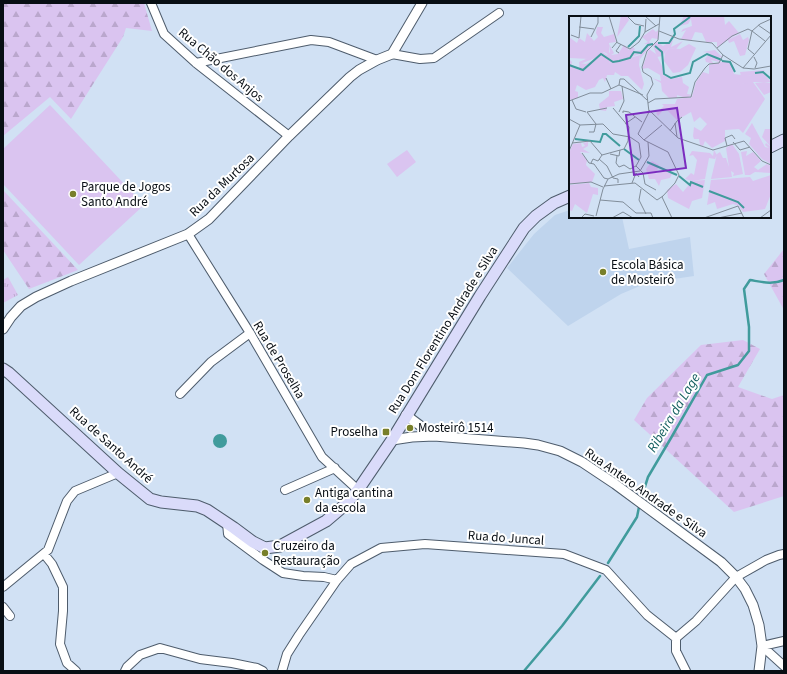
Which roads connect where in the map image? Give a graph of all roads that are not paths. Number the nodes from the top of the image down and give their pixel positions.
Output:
1 (151, 3) edge
2 (422, 3) edge
3 (499, 13) dead end
4 (392, 54) junction
5 (377, 60) junction
6 (196, 63) junction
7 (289, 136) junction
8 (784, 140) edge
9 (771, 146) edge
10 (569, 196) edge
11 (188, 234) junction
12 (3, 329) edge
13 (250, 333) junction
14 (3, 369) edge
15 (180, 394) dead end
16 (406, 415) junction
17 (434, 436) junction
18 (392, 440) junction
19 (334, 468) junction
20 (118, 473) junction
21 (284, 490) dead end
22 (358, 490) junction
23 (231, 525) junction
24 (44, 554) junction
25 (784, 554) edge
26 (736, 577) junction
27 (337, 580) junction
28 (3, 587) edge
29 (3, 607) edge
30 (10, 616) dead end
31 (676, 638) junction
32 (784, 641) edge
33 (762, 646) junction
34 (784, 666) edge
35 (76, 671) edge
36 (125, 671) edge
37 (263, 671) edge
38 (282, 671) edge
39 (686, 671) edge
40 (759, 671) edge

1 - 6 street, Rua Chão dos Anjos
2 - 4 street
3 - 4 street
4 - 5 street, Rua da Murtosa
5 - 6 street
5 - 7 street, Rua da Murtosa
6 - 7 street, Rua Chão dos Anjos
7 - 11 street, Rua da Murtosa
8 - 9 main road
10 - 16 main road, Rua Dom Florentino Andrade e Silva
11 - 12 street, Rua da Murtosa
11 - 13 street, Rua de Proselha
13 - 15 street
13 - 19 street, Rua de Proselha
14 - 20 main road, Rua de Santo André
16 - 17 street
16 - 18 main road, Rua Dom Florentino Andrade e Silva
17 - 18 street, Rua Antero Andrade e Silva
17 - 26 street, Rua Antero Andrade e Silva
18 - 22 main road, Rua Dom Florentino Andrade e Silva
19 - 21 street
19 - 22 street, Rua de Proselha
20 - 23 main road, Rua de Santo André
20 - 24 street
22 - 23 main road, Rua Dom Florentino Andrade e Silva
23 - 27 street
24 - 28 street
24 - 35 street
25 - 26 street
26 - 31 street
26 - 33 street, Rua Antero Andrade e Silva
27 - 31 street, Rua do Juncal
27 - 38 street, Rua do Juncal
29 - 30 street
31 - 39 street
32 - 33 street
33 - 34 street
33 - 40 street, Rua Antero Andrade e Silva
36 - 37 street

